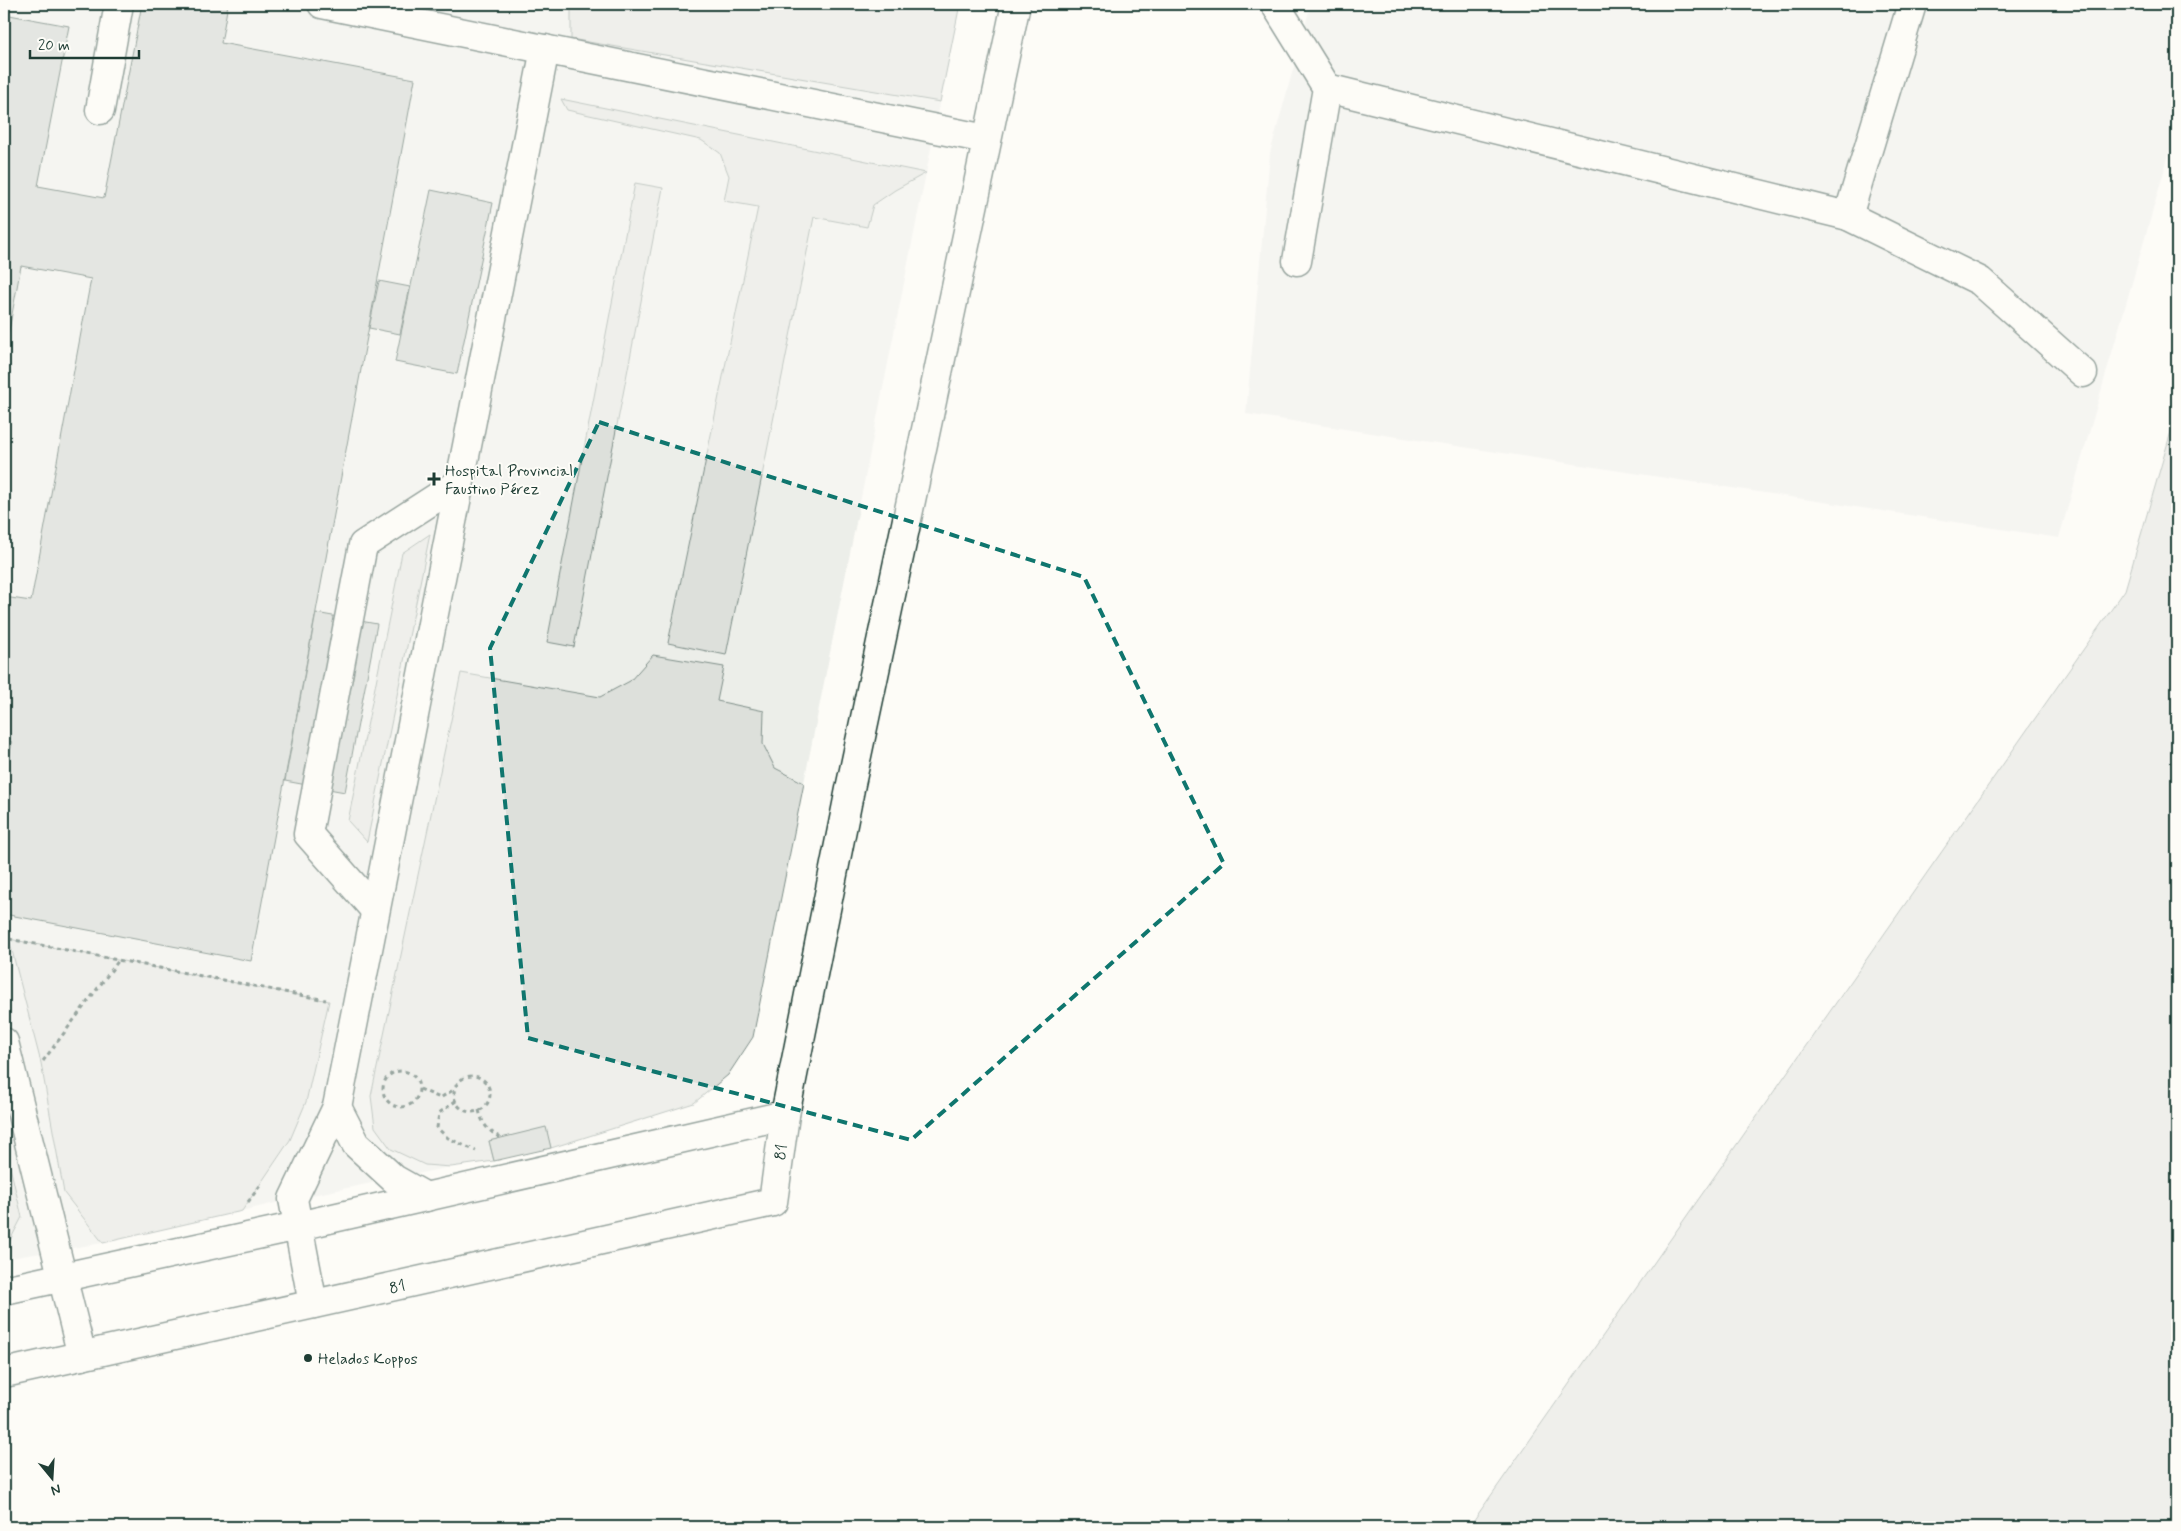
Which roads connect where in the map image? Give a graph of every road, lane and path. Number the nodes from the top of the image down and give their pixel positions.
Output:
1 (119, 4) edge
2 (322, 4) edge
3 (1016, 4) edge
4 (1275, 4) edge
5 (1912, 4) edge
6 (417, 13) edge
7 (545, 49) junction
8 (1327, 88) junction
9 (100, 110) dead end
10 (986, 139) junction
11 (1848, 216) junction
12 (1297, 261) dead end
13 (2082, 373) dead end
14 (459, 483) junction
15 (376, 910) junction
16 (9, 939) dead end
17 (119, 960) junction
18 (329, 1001) dead end
19 (4, 1042) edge
20 (41, 1063) dead end
21 (420, 1089) junction
22 (455, 1089) junction
23 (456, 1101) junction
24 (337, 1107) junction
25 (479, 1110) junction
26 (785, 1115) junction
27 (500, 1138) dead end
28 (479, 1153) dead end
29 (267, 1176) dead end
30 (426, 1197) junction
31 (247, 1204) dead end
32 (298, 1226) junction
33 (62, 1276) junction
34 (4, 1290) edge
35 (313, 1304) junction
36 (82, 1356) junction
37 (4, 1373) edge

1 - 9 street
2 - 6 street
3 - 10 street
4 - 8 street
5 - 11 street
6 - 7 street
7 - 10 street
7 - 14 street
8 - 11 street
8 - 12 street
10 - 26 street
11 - 13 street
14 - 15 street
14 - 15 street
15 - 24 street
16 - 17 path
17 - 18 path
17 - 20 path
19 - 33 street
21 - 21 path
21 - 22 path
22 - 23 path
22 - 25 path
23 - 25 path
23 - 28 path
24 - 30 street
24 - 32 street
25 - 27 path
26 - 30 street, 81
26 - 35 street, 81
29 - 31 path
30 - 32 street, 81
32 - 33 street, 81
32 - 35 street
33 - 34 street, 81
33 - 36 street
35 - 36 street, 81
36 - 37 street, 81

